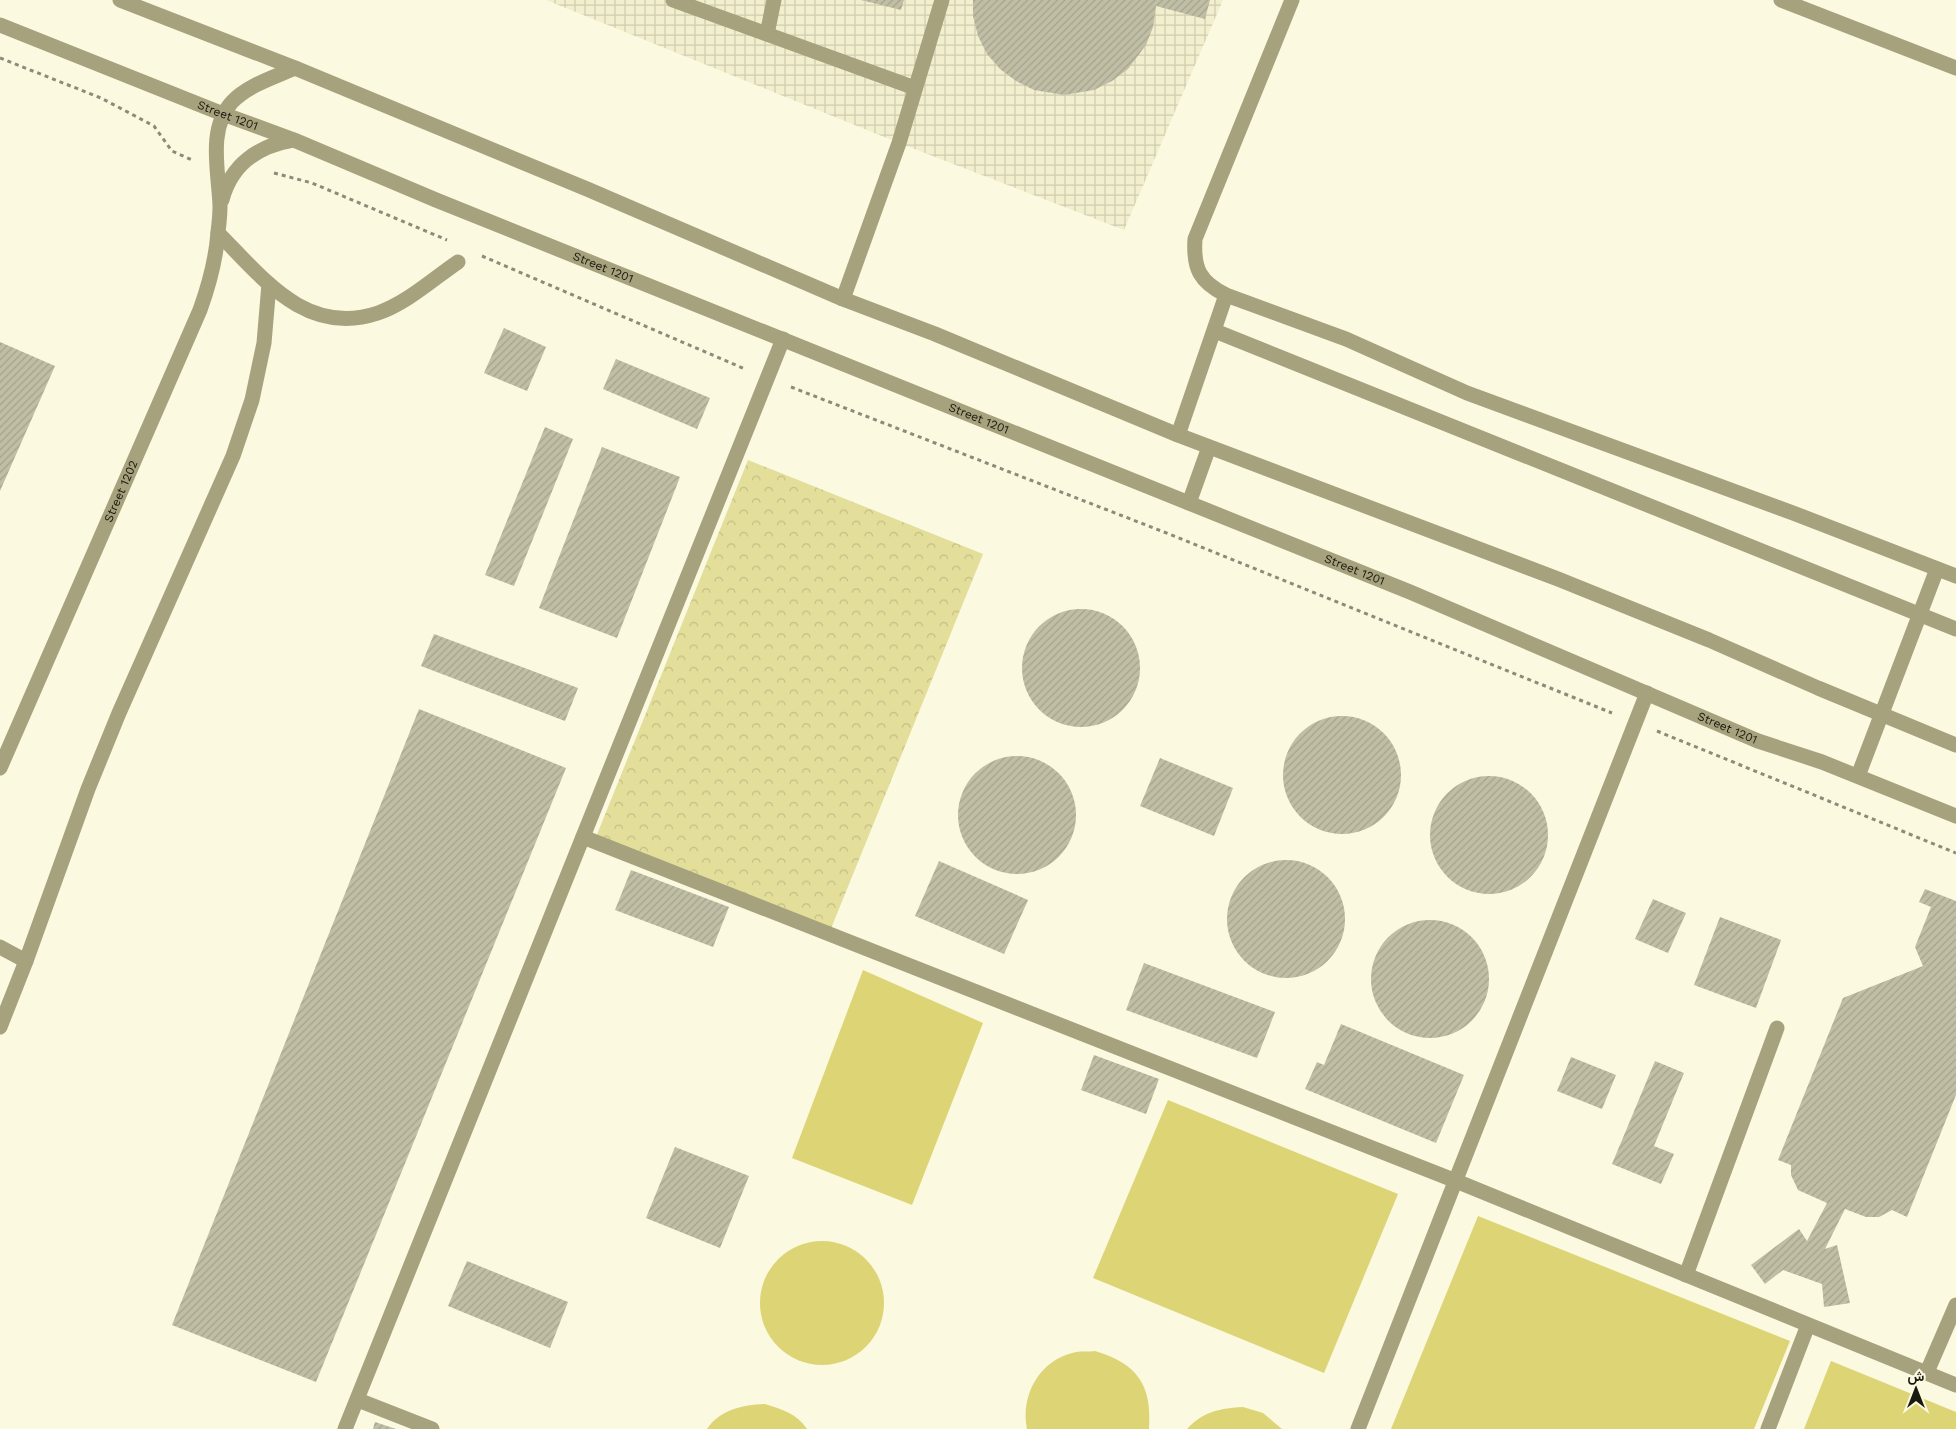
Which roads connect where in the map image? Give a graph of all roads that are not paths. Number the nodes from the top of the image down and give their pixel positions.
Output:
1 (120, 0) edge
2 (673, 0) edge
3 (774, 0) edge
4 (942, 0) edge
5 (1292, 0) edge
6 (1781, 0) edge
7 (0, 25) edge
8 (767, 34) junction
9 (296, 68) junction
10 (1956, 68) edge
11 (915, 88) junction
12 (223, 114) junction
13 (294, 140) junction
14 (220, 206) junction
15 (218, 233) junction
16 (458, 262) dead end
17 (268, 284) junction
18 (1226, 294) junction
19 (843, 300) junction
20 (1215, 331) junction
21 (783, 339) junction
22 (1178, 435) junction
23 (1208, 447) junction
24 (1189, 503) junction
25 (1937, 570) junction
26 (1956, 576) edge
27 (1921, 616) junction
28 (1956, 630) edge
29 (1647, 693) junction
30 (1882, 715) junction
31 (1956, 745) edge
32 (0, 768) edge
33 (1858, 776) junction
34 (1956, 816) edge
35 (583, 837) junction
36 (0, 947) edge
37 (26, 961) junction
38 (0, 1027) edge
39 (1777, 1028) dead end
40 (1456, 1181) junction
41 (1686, 1275) junction
42 (1956, 1305) edge
43 (1808, 1325) junction
44 (1927, 1372) junction
45 (1956, 1384) edge
46 (358, 1400) junction
47 (345, 1429) edge
48 (432, 1429) edge
49 (1358, 1429) edge
50 (1768, 1429) edge

1 - 9 street
2 - 8 street
3 - 8 street
4 - 11 street
5 - 18 street
6 - 10 street
7 - 12 street, Street 1201
8 - 11 street
9 - 12 street, Street 1202
9 - 19 street
11 - 19 street
12 - 13 street, Street 1201
12 - 14 street, Street 1202
13 - 14 street, Street 1202
13 - 21 street, Street 1201
14 - 15 street, Street 1202
15 - 17 street
15 - 32 street, Street 1202
16 - 17 street
17 - 37 street
18 - 20 street
18 - 25 street
19 - 22 street
20 - 22 street
20 - 27 street
21 - 24 street, Street 1201
21 - 35 street
22 - 23 street
23 - 24 street
23 - 30 street
24 - 29 street, Street 1201
25 - 26 street
25 - 27 street
27 - 28 street
27 - 30 street
29 - 33 street, Street 1201
29 - 40 street
30 - 31 street
30 - 33 street
33 - 34 street, Street 1201
35 - 40 street
35 - 46 street
36 - 37 street
37 - 38 street
39 - 41 street
40 - 41 street
40 - 49 street
41 - 43 street
42 - 44 street
43 - 44 street
43 - 50 street
44 - 45 street
46 - 47 street
46 - 48 street

